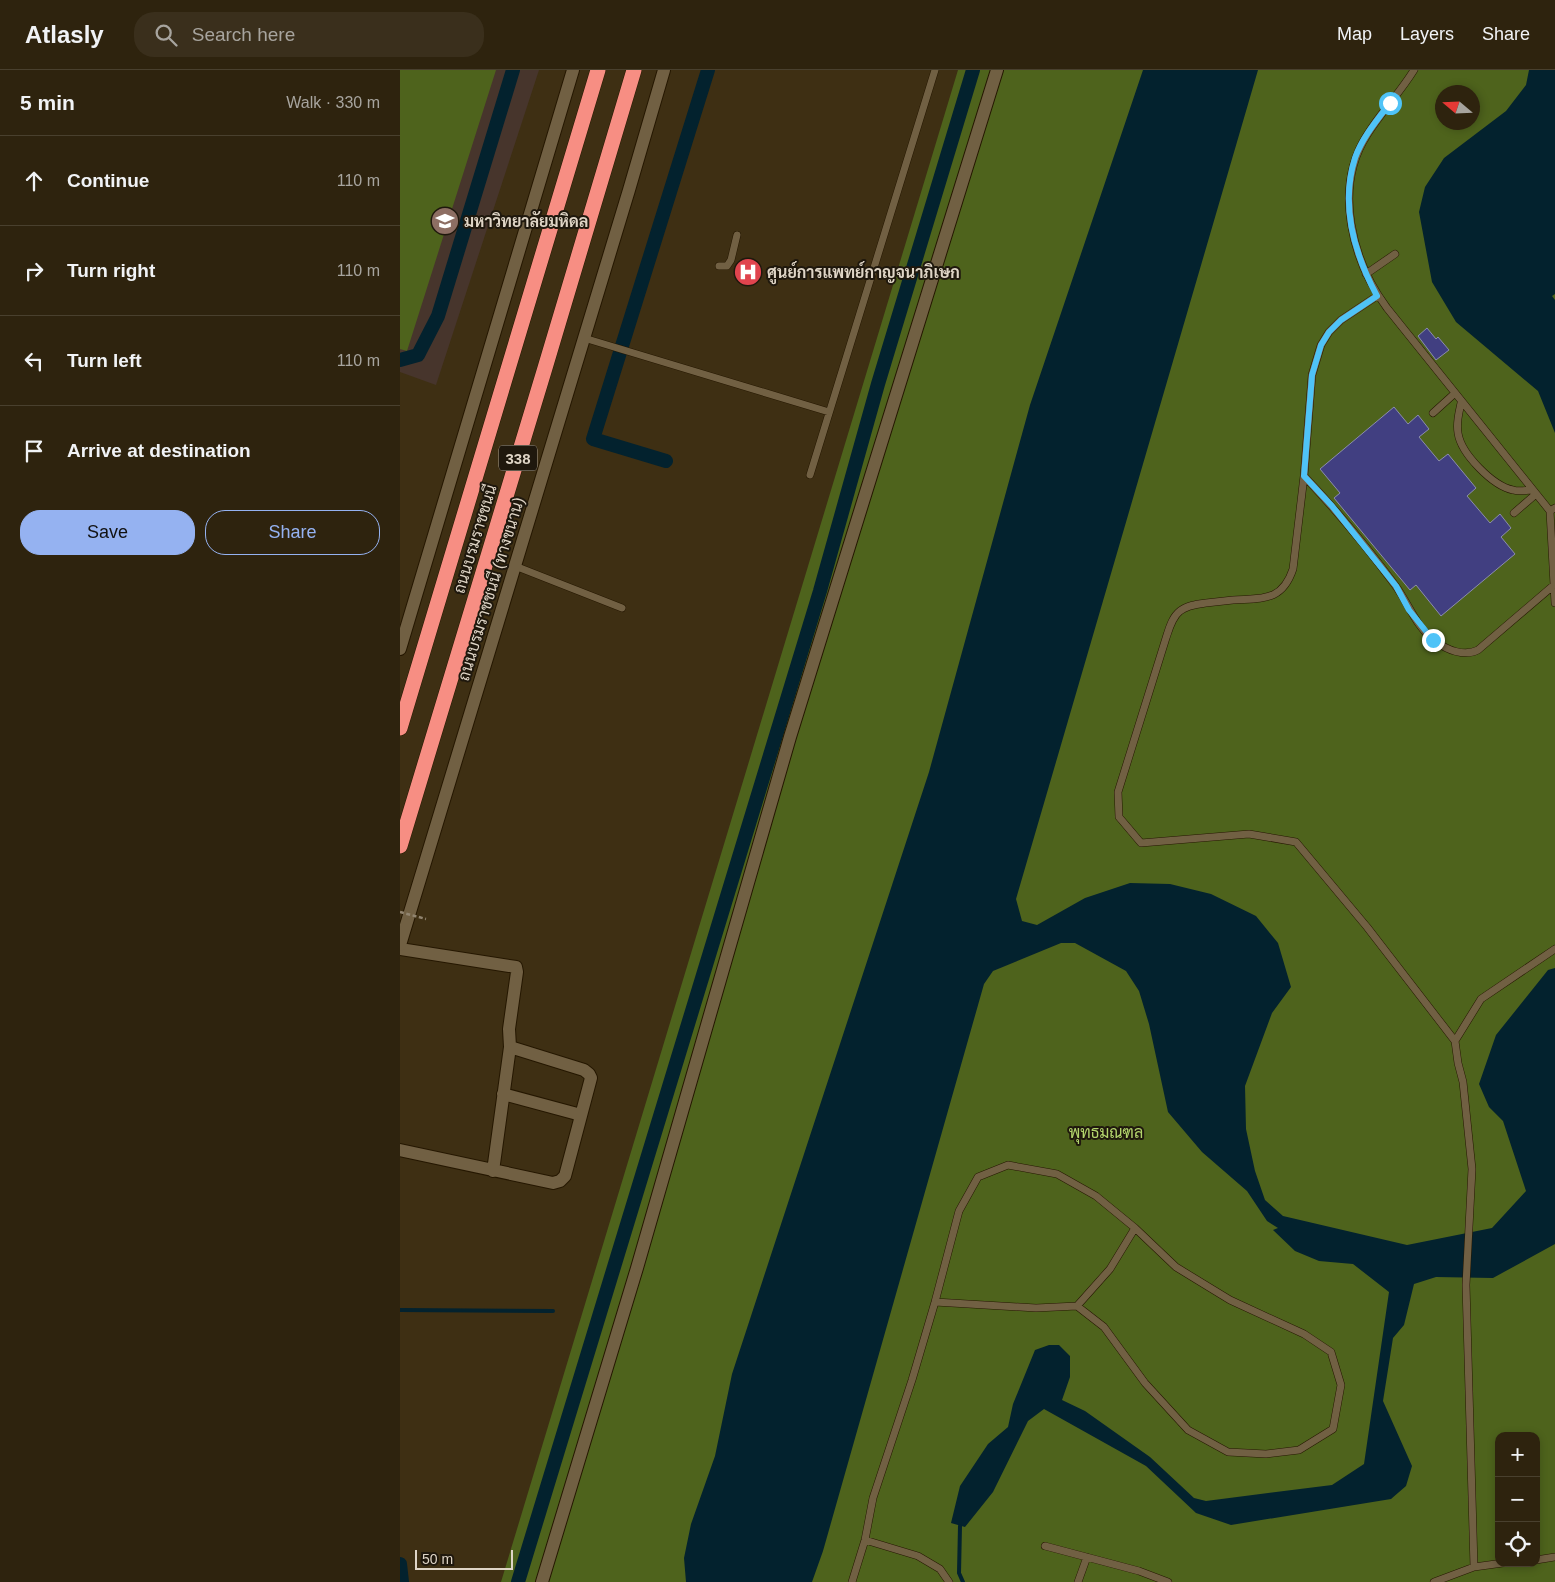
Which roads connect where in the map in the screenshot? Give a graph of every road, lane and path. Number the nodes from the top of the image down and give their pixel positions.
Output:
1 (573, 70) edge
2 (598, 70) edge
3 (634, 70) edge
4 (664, 70) edge
5 (936, 70) edge
6 (997, 70) edge
7 (1414, 70) edge
8 (737, 236) dead end
9 (1396, 254) dead end
10 (720, 266) dead end
11 (1366, 274) junction
12 (1377, 296) junction
13 (584, 338) junction
14 (1454, 394) junction
15 (1461, 402) junction
16 (829, 412) junction
17 (1433, 413) dead end
18 (810, 475) dead end
19 (1304, 476) junction
20 (1534, 492) junction
21 (1553, 510) edge
22 (1514, 513) dead end
23 (515, 566) junction
24 (1554, 585) junction
25 (1555, 602) edge
26 (622, 608) dead end
27 (400, 649) edge
28 (400, 728) edge
29 (400, 846) edge
30 (400, 912) edge
31 (426, 919) dead end
32 (400, 945) edge
33 (400, 949) edge
34 (1555, 949) edge
35 (1455, 1041) junction
36 (510, 1047) junction
37 (504, 1094) junction
38 (581, 1115) junction
39 (400, 1150) edge
40 (493, 1171) junction
41 (1136, 1228) junction
42 (935, 1302) junction
43 (1077, 1306) junction
44 (864, 1540) junction
45 (1044, 1546) dead end
46 (1087, 1557) junction
47 (1555, 1558) edge
48 (1540, 1560) edge
49 (1495, 1564) edge
50 (1474, 1566) junction
51 (542, 1582) edge
52 (852, 1582) edge
53 (949, 1582) edge
54 (1078, 1582) edge
55 (1168, 1582) edge
56 (1434, 1582) edge

1 - 27 street
2 - 28 highway, ถนนบรมราชชนนี / 338
3 - 29 highway, ถนนบรมราชชนนี / 338
4 - 13 street, ถนนบรมราชชนนี (ทางขนาน) / 338
5 - 16 lane
6 - 51 street
7 - 11 lane
8 - 10 lane
9 - 11 lane
11 - 12 lane
12 - 14 lane
12 - 19 lane
13 - 16 lane
13 - 23 street, ถนนบรมราชชนนี (ทางขนาน) / 338
14 - 15 lane
14 - 17 lane
15 - 20 lane
15 - 20 lane
16 - 18 lane
19 - 24 lane
19 - 35 lane
20 - 21 lane
20 - 22 lane
21 - 24 lane
23 - 26 lane
23 - 32 street, ถนนบรมราชชนนี (ทางขนาน) / 338
24 - 25 lane
30 - 31 path, bridge
33 - 36 street
34 - 35 lane
35 - 50 lane
36 - 37 street
36 - 38 street
37 - 38 street
37 - 40 street
38 - 40 street
39 - 40 street
41 - 42 lane
41 - 43 lane
41 - 43 lane
42 - 43 lane
42 - 44 lane
44 - 52 lane
44 - 53 lane
45 - 46 lane
46 - 54 lane
46 - 55 lane
47 - 48 lane
49 - 50 lane
50 - 56 lane

